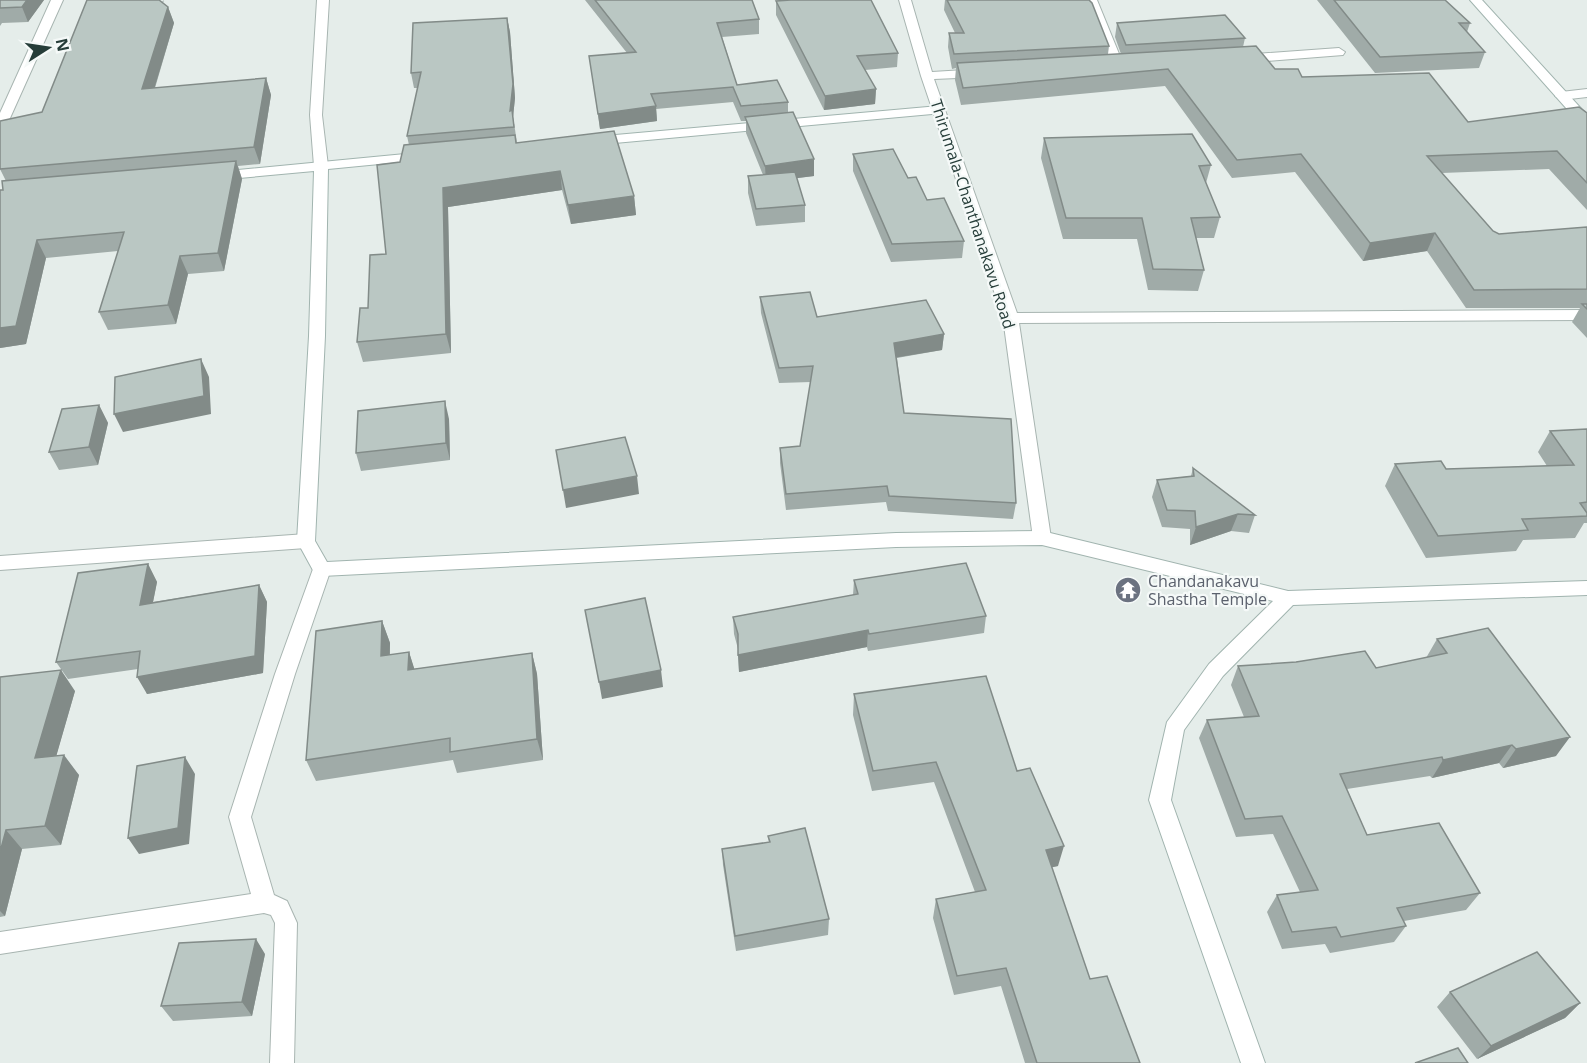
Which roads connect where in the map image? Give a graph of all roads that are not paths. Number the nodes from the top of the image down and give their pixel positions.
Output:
1 (57, 0) edge
2 (323, 0) edge
3 (904, 0) edge
4 (1091, 0) edge
5 (1476, 0) edge
6 (1339, 51) dead end
7 (1232, 59) edge
8 (1118, 66) edge
9 (999, 72) edge
10 (927, 76) junction
11 (1587, 93) edge
12 (1561, 96) junction
13 (939, 110) junction
14 (1587, 123) edge
15 (0, 127) edge
16 (583, 142) edge
17 (440, 155) edge
18 (321, 165) junction
19 (204, 177) edge
20 (1587, 315) edge
21 (1011, 318) junction
22 (1042, 538) junction
23 (306, 541) junction
24 (0, 563) edge
25 (322, 569) junction
26 (1587, 588) edge
27 (1288, 598) junction
28 (265, 902) junction
29 (0, 943) edge
30 (282, 1063) edge
31 (1253, 1063) edge

1 - 15 street
2 - 18 street
3 - 10 street, Thirumala-Chanthanakavu Road
4 - 8 street
5 - 12 street
6 - 7 street
9 - 10 street
10 - 13 street, Thirumala-Chanthanakavu Road
11 - 12 street
12 - 14 street
13 - 16 street
13 - 21 street, Thirumala-Chanthanakavu Road
17 - 18 street
18 - 19 street
18 - 23 street
20 - 21 street
21 - 22 street, Thirumala-Chanthanakavu Road
22 - 25 street
22 - 27 street
23 - 24 street
23 - 25 street
25 - 28 street
26 - 27 street
27 - 31 street
28 - 29 street
28 - 30 street

